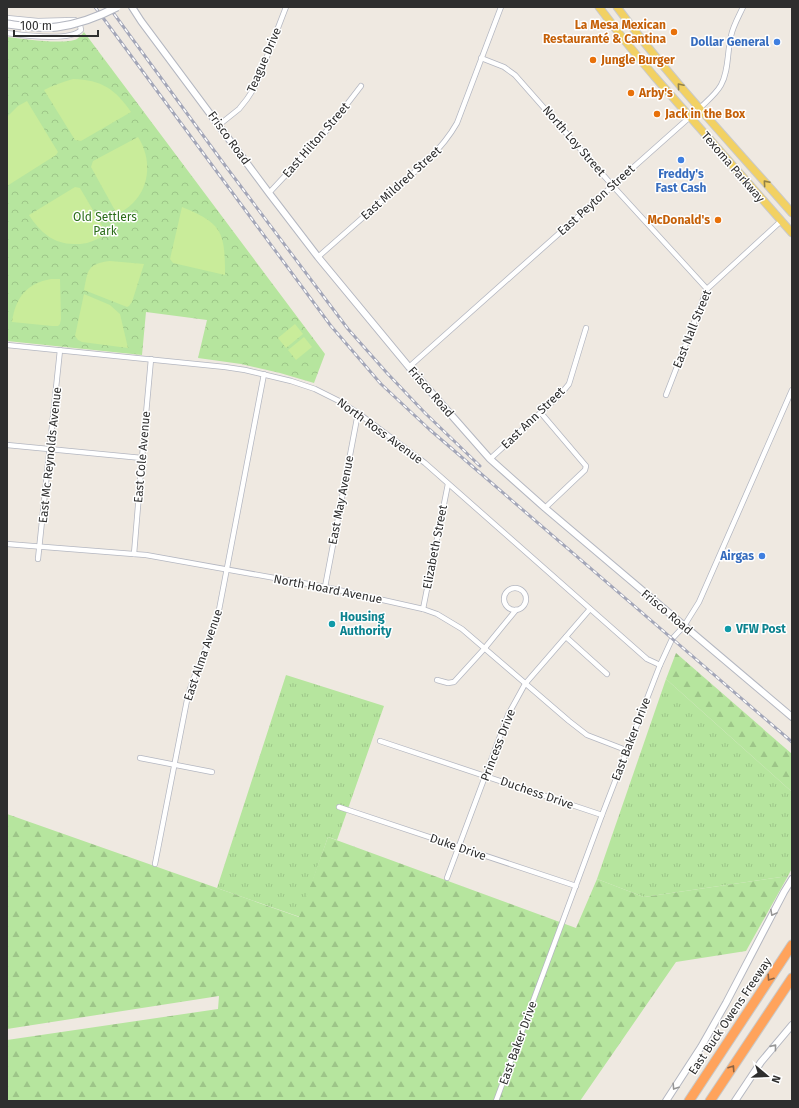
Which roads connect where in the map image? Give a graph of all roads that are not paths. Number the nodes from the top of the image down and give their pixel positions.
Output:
1 (117, 7) edge
2 (132, 7) edge
3 (286, 7) edge
4 (500, 7) edge
5 (599, 7) edge
6 (617, 7) edge
7 (743, 7) edge
8 (7, 18) edge
9 (7, 24) edge
10 (7, 33) edge
11 (481, 58) junction
12 (361, 86) dead end
13 (700, 108) junction
14 (690, 117) junction
15 (219, 125) junction
16 (612, 185) junction
17 (269, 193) junction
18 (792, 213) edge
19 (781, 221) junction
20 (792, 233) edge
21 (318, 257) junction
22 (707, 289) junction
23 (586, 328) dead end
24 (7, 345) edge
25 (60, 350) junction
26 (152, 359) junction
27 (409, 367) junction
28 (264, 374) junction
29 (792, 390) edge
30 (666, 396) dead end
31 (358, 413) junction
32 (541, 413) junction
33 (7, 445) edge
34 (51, 449) junction
35 (142, 458) junction
36 (490, 459) junction
37 (448, 484) junction
38 (546, 508) junction
39 (7, 544) edge
40 (40, 547) junction
41 (134, 554) junction
42 (38, 560) dead end
43 (227, 569) junction
44 (325, 587) junction
45 (423, 609) junction
46 (590, 609) junction
47 (516, 610) junction
48 (684, 626) junction
49 (566, 637) junction
50 (484, 649) junction
51 (660, 665) junction
52 (608, 674) dead end
53 (437, 680) dead end
54 (526, 684) junction
55 (792, 717) edge
56 (380, 741) dead end
57 (626, 750) junction
58 (140, 758) dead end
59 (174, 765) junction
60 (212, 772) dead end
61 (486, 776) junction
62 (339, 807) dead end
63 (602, 815) junction
64 (459, 847) junction
65 (155, 864) dead end
66 (447, 878) dead end
67 (792, 879) edge
68 (576, 886) junction
69 (792, 945) edge
70 (792, 978) edge
71 (792, 1025) edge
72 (496, 1101) edge
73 (666, 1101) edge
74 (689, 1101) edge
75 (710, 1101) edge
76 (735, 1101) edge

1 - 9 main road, bridge
2 - 15 street, Frisco Road
3 - 15 street, Teague Drive
4 - 11 street, East Mildred Street
5 - 14 main road, Texoma Parkway
13 -> 6 main road, Texoma Parkway
7 - 13 street, East Peyton Street
8 - 10 street
11 - 16 street, North Loy Street
11 - 21 street, East Mildred Street
12 - 17 street, East Hilton Street
13 - 14 street, East Peyton Street
18 -> 13 main road, Texoma Parkway
14 - 16 street, East Peyton Street
14 - 19 main road, Texoma Parkway
15 - 17 street, Frisco Road
16 - 22 street, North Loy Street
16 - 27 street, East Peyton Street
17 - 21 street, Frisco Road
19 - 20 main road, Texoma Parkway
19 - 22 street, East Nall Street
21 - 27 street, Frisco Road
22 - 30 street, East Nall Street
23 - 32 street, East Ann Street
24 - 25 street, North Ross Avenue
25 - 26 street, North Ross Avenue
25 - 34 street, East Mc Reynolds Avenue
26 - 28 street, North Ross Avenue
26 - 35 street, East Cole Avenue
27 - 36 street, Frisco Road
28 - 31 street, North Ross Avenue
28 - 43 street, East Alma Avenue
29 - 48 street, East Baker Drive
31 - 37 street, North Ross Avenue
31 - 44 street, East May Avenue
32 - 36 street, East Ann Street
32 - 38 street
33 - 34 street
34 - 35 street
34 - 40 street, East Mc Reynolds Avenue
35 - 41 street, East Cole Avenue
36 - 38 street, Frisco Road
37 - 45 street, Elizabeth Street
37 - 46 street, North Ross Avenue
38 - 48 street, Frisco Road
39 - 40 street, North Hoard Avenue
40 - 41 street, North Hoard Avenue
40 - 42 street, East Mc Reynolds Avenue
41 - 43 street, North Hoard Avenue
43 - 44 street, North Hoard Avenue
43 - 59 street, East Alma Avenue
44 - 45 street, North Hoard Avenue
45 - 50 street, North Hoard Avenue
46 - 49 street, Princess Drive
46 - 51 street, North Ross Avenue
47 - 47 street
47 - 50 street
48 - 51 street, East Baker Drive
48 - 55 street, Frisco Road
49 - 52 street
49 - 54 street, Princess Drive
50 - 53 street
50 - 54 street, North Hoard Avenue
51 - 57 street, East Baker Drive
54 - 57 street, North Hoard Avenue
54 - 61 street, Princess Drive
56 - 61 street, Duchess Drive
57 - 63 street, East Baker Drive
58 - 59 street
59 - 60 street
59 - 65 street, East Alma Avenue
61 - 63 street, Duchess Drive
61 - 64 street, Princess Drive
62 - 64 street, Duke Drive
63 - 68 street, East Baker Drive
64 - 66 street, Princess Drive
64 - 68 street, Duke Drive
67 -> 73 street
68 - 72 street, East Baker Drive
69 -> 74 highway, East Buck Owens Freeway
75 -> 70 highway
76 -> 71 street

